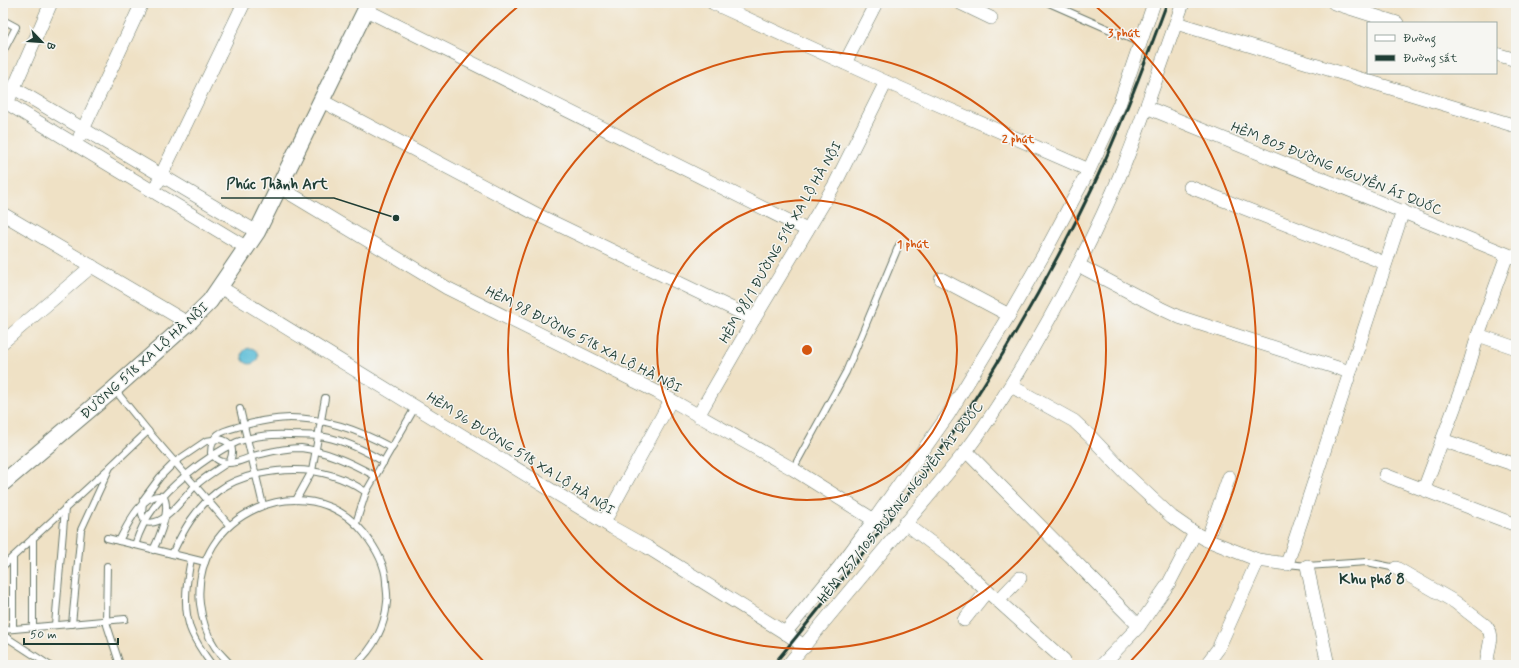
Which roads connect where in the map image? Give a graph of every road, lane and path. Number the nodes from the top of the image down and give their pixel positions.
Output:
1 (51, 3) edge
2 (142, 3) edge
3 (244, 3) edge
4 (713, 3) edge
5 (876, 3) edge
6 (960, 3) edge
7 (1049, 3) edge
8 (1154, 3) edge
9 (1183, 3) edge
10 (1334, 3) edge
11 (367, 6) edge
12 (991, 18) dead end
13 (3, 20) edge
14 (1394, 22) edge
15 (1176, 23) junction
16 (1140, 43) junction
17 (3, 52) edge
18 (1497, 54) edge
19 (1516, 60) edge
20 (844, 63) junction
21 (886, 82) junction
22 (14, 88) junction
23 (322, 101) junction
24 (1146, 107) junction
25 (1516, 126) edge
26 (83, 129) junction
27 (76, 145) junction
28 (1089, 170) junction
29 (162, 175) junction
30 (279, 187) junction
31 (1190, 187) dead end
32 (154, 192) junction
33 (1403, 211) junction
34 (3, 214) edge
35 (807, 230) junction
36 (257, 232) junction
37 (899, 245) dead end
38 (247, 248) junction
39 (1511, 256) edge
40 (1385, 263) junction
41 (1078, 265) junction
42 (92, 266) junction
43 (941, 279) dead end
44 (220, 287) junction
45 (1009, 315) junction
46 (754, 319) junction
47 (188, 323) junction
48 (1478, 335) junction
49 (3, 342) edge
50 (1516, 348) edge
51 (1350, 372) junction
52 (1011, 386) junction
53 (114, 389) junction
54 (325, 398) dead end
55 (671, 400) junction
56 (416, 406) junction
57 (240, 409) dead end
58 (698, 416) junction
59 (321, 421) junction
60 (245, 426) junction
61 (148, 431) junction
62 (318, 436) junction
63 (248, 439) junction
64 (214, 440) junction
65 (1442, 440) junction
66 (231, 445) junction
67 (392, 448) junction
68 (316, 450) junction
69 (966, 451) junction
70 (213, 455) junction
71 (252, 457) junction
72 (175, 462) junction
73 (384, 462) junction
74 (228, 463) junction
75 (1516, 465) edge
76 (110, 467) junction
77 (793, 469) junction
78 (312, 471) junction
79 (186, 475) junction
80 (256, 475) junction
81 (1385, 475) dead end
82 (375, 476) junction
83 (1229, 477) dead end
84 (3, 483) edge
85 (195, 485) junction
86 (1424, 489) junction
87 (366, 492) junction
88 (163, 496) junction
89 (208, 500) junction
90 (296, 500) junction
91 (142, 504) junction
92 (263, 505) junction
93 (65, 508) junction
94 (165, 516) junction
95 (874, 520) junction
96 (144, 522) junction
97 (604, 522) junction
98 (356, 523) junction
99 (905, 523) junction
100 (230, 525) junction
101 (1516, 525) edge
102 (1195, 533) junction
103 (33, 538) junction
104 (107, 538) dead end
105 (1207, 540) junction
106 (119, 541) junction
107 (135, 545) junction
108 (153, 550) junction
109 (172, 554) junction
110 (13, 557) junction
111 (191, 559) junction
112 (1258, 560) junction
113 (205, 562) junction
114 (1287, 564) junction
115 (3, 566) edge
116 (107, 566) dead end
117 (1307, 566) junction
118 (1396, 568) joint
119 (1020, 578) dead end
120 (987, 590) junction
121 (998, 601) junction
122 (125, 620) dead end
123 (964, 620) dead end
124 (106, 622) junction
125 (72, 624) junction
126 (56, 626) junction
127 (1139, 626) junction
128 (32, 628) junction
129 (13, 629) junction
130 (3, 630) edge
131 (785, 633) junction
132 (3, 635) edge
133 (804, 646) junction
134 (1065, 663) edge
135 (49, 665) edge
136 (120, 665) edge
137 (212, 665) edge
138 (231, 665) edge
139 (354, 665) edge
140 (788, 665) edge
141 (1102, 665) edge
142 (1206, 665) edge
143 (1328, 665) edge
144 (1486, 665) edge

1 - 22 street
2 - 26 street
3 - 29 street
4 - 20 street
5 - 20 street
6 - 12 street
7 - 16 lane
8 - 16 street
9 - 15 street, HẺM 757/105 ĐƯỜNG NGUYỄN ÁI QUỐC
10 - 14 street
11 - 23 street, ĐƯỜNG 518 XA LỘ HÀ NỘI
11 - 35 street
13 - 17 lane
15 - 24 street, HẺM 757/105 ĐƯỜNG NGUYỄN ÁI QUỐC
15 - 25 street
16 - 28 street
18 - 19 street
20 - 21 street
21 - 28 street
21 - 35 street, HẺM 98/1 ĐƯỜNG 518 XA LỘ HÀ NỘI
22 - 26 street
22 - 27 street
23 - 30 street, ĐƯỜNG 518 XA LỘ HÀ NỘI
23 - 46 street
24 - 33 street, HẺM 805 ĐƯỜNG NGUYỄN ÁI QUỐC
24 - 41 street, HẺM 757/105 ĐƯỜNG NGUYỄN ÁI QUỐC
26 - 27 street
26 - 29 street
27 - 32 street
28 - 45 street
29 - 32 street
29 - 36 street
30 - 36 street, ĐƯỜNG 518 XA LỘ HÀ NỘI
30 - 55 street, HẺM 98 ĐƯỜNG 518 XA LỘ HÀ NỘI
31 - 40 street
32 - 38 street
33 - 39 street, HẺM 805 ĐƯỜNG NGUYỄN ÁI QUỐC
33 - 40 street
34 - 42 street
35 - 46 street, HẺM 98/1 ĐƯỜNG 518 XA LỘ HÀ NỘI
36 - 38 street, ĐƯỜNG 518 XA LỘ HÀ NỘI
37 - 77 lane
38 - 44 street, ĐƯỜNG 518 XA LỘ HÀ NỘI
39 - 48 street
40 - 51 street
41 - 51 street
41 - 52 street, HẺM 757/105 ĐƯỜNG NGUYỄN ÁI QUỐC
42 - 47 street
42 - 49 street
43 - 45 street
44 - 47 street, ĐƯỜNG 518 XA LỘ HÀ NỘI
44 - 56 street, HẺM 96 ĐƯỜNG 518 XA LỘ HÀ NỘI
45 - 95 street
46 - 58 street, HẺM 98/1 ĐƯỜNG 518 XA LỘ HÀ NỘI
47 - 53 street, ĐƯỜNG 518 XA LỘ HÀ NỘI
48 - 50 street
48 - 65 street
51 - 114 street
52 - 69 street, HẺM 757/105 ĐƯỜNG NGUYỄN ÁI QUỐC
52 - 102 street
53 - 61 lane
53 - 84 street, ĐƯỜNG 518 XA LỘ HÀ NỘI
54 - 59 lane
55 - 58 street, HẺM 98 ĐƯỜNG 518 XA LỘ HÀ NỘI
55 - 97 street
56 - 67 lane
56 - 97 street, HẺM 96 ĐƯỜNG 518 XA LỘ HÀ NỘI
57 - 60 lane
58 - 77 street, HẺM 98 ĐƯỜNG 518 XA LỘ HÀ NỘI
59 - 60 lane
59 - 62 lane
59 - 67 lane
60 - 63 lane
60 - 64 lane
61 - 72 lane
61 - 76 lane
62 - 63 lane
62 - 68 lane
62 - 73 lane
63 - 66 lane
63 - 71 lane
64 - 66 lane
64 - 70 lane
64 - 72 lane
65 - 75 street
65 - 86 street
66 - 70 lane
66 - 74 lane
67 - 73 lane
68 - 71 lane
68 - 78 lane
68 - 82 lane
69 - 99 street, HẺM 757/105 ĐƯỜNG NGUYỄN ÁI QUỐC
69 - 127 street
70 - 74 lane
70 - 79 lane
71 - 74 lane
71 - 80 lane
72 - 79 lane
72 - 91 lane
73 - 82 lane
74 - 85 lane
76 - 93 lane
76 - 125 lane
77 - 95 street, HẺM 98 ĐƯỜNG 518 XA LỘ HÀ NỘI
78 - 80 lane
78 - 87 lane
78 - 90 lane
79 - 85 lane
79 - 88 lane
80 - 89 lane
80 - 92 lane
81 - 86 street
82 - 87 lane
83 - 105 street
85 - 89 lane
85 - 94 lane
86 - 101 street
87 - 98 lane
88 - 91 lane
88 - 94 lane
88 - 96 lane
89 - 100 lane
89 - 109 lane
90 - 92 lane
90 - 98 lane
91 - 96 lane
91 - 106 lane
92 - 100 lane
93 - 103 lane
93 - 126 lane
94 - 96 lane
94 - 108 lane
95 - 131 street
96 - 107 lane
97 - 131 street, HẺM 96 ĐƯỜNG 518 XA LỘ HÀ NỘI
98 - 139 lane
99 - 120 street
99 - 133 street, HẺM 757/105 ĐƯỜNG NGUYỄN ÁI QUỐC
100 - 113 lane
102 - 105 street
102 - 127 street
103 - 110 lane
103 - 128 lane
104 - 106 lane
105 - 112 street
106 - 107 lane
107 - 108 lane
108 - 109 lane
109 - 111 lane
110 - 115 lane
110 - 129 lane
111 - 113 lane
111 - 137 lane
112 - 114 street
112 - 142 street
113 - 138 lane
114 - 117 lane
116 - 124 lane
117 - 118 lane
117 - 143 street
118 - 144 street
119 - 121 street
120 - 121 street
120 - 123 street
121 - 134 street
122 - 124 lane
124 - 125 lane
124 - 136 lane
125 - 126 lane
126 - 128 lane
127 - 141 street
128 - 129 lane
129 - 130 lane
131 - 133 street, HẺM 96 ĐƯỜNG 518 XA LỘ HÀ NỘI
132 - 135 lane
133 - 140 street, HẺM 757/105 ĐƯỜNG NGUYỄN ÁI QUỐC

